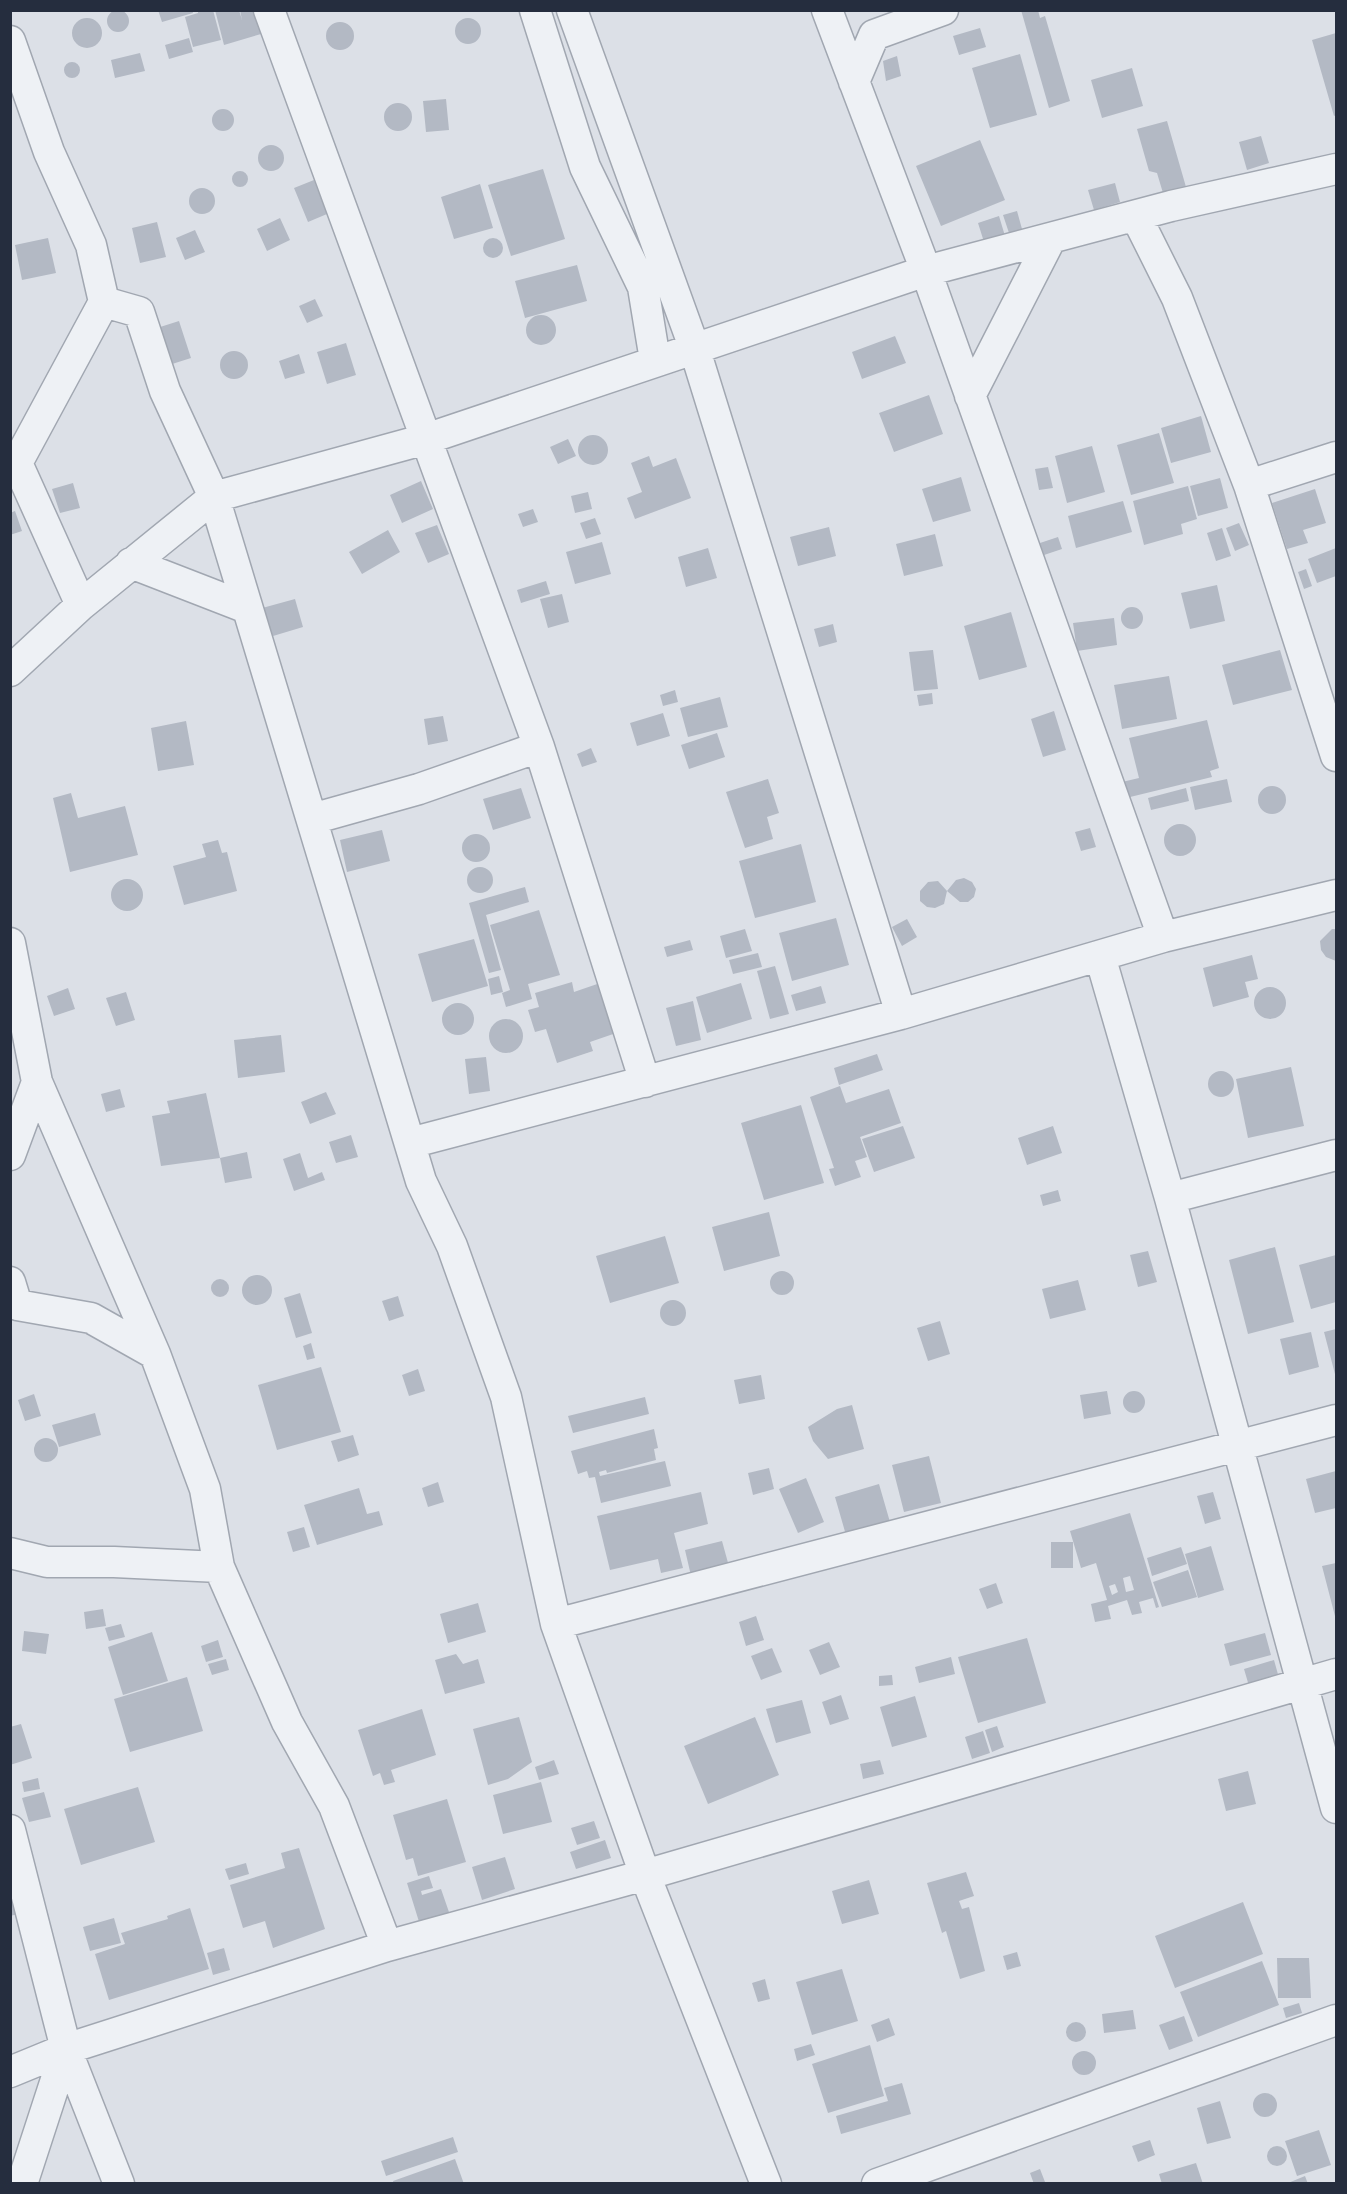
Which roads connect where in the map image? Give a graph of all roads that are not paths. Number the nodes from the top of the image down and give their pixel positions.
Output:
1 (269, 10) edge
2 (535, 10) edge
3 (572, 10) edge
4 (827, 10) edge
5 (943, 10) edge
6 (10, 41) edge
7 (854, 82) junction
8 (1336, 169) edge
9 (1136, 216) junction
10 (1051, 238) junction
11 (926, 271) junction
12 (104, 302) junction
13 (694, 347) junction
14 (655, 360) junction
15 (970, 396) junction
16 (426, 439) junction
17 (1336, 457) edge
18 (13, 462) edge
19 (1249, 485) junction
20 (214, 497) junction
21 (131, 563) junction
22 (81, 605) junction
23 (247, 608) junction
24 (10, 671) edge
25 (539, 747) junction
26 (1336, 756) edge
27 (312, 819) junction
28 (1336, 895) edge
29 (1163, 937) junction
30 (10, 943) edge
31 (1100, 956) junction
32 (901, 1014) junction
33 (37, 1082) junction
34 (645, 1082) junction
35 (410, 1143) junction
36 (10, 1155) edge
37 (1336, 1155) edge
38 (1170, 1198) junction
39 (13, 1298) edge
40 (155, 1354) junction
41 (1336, 1420) edge
42 (1238, 1448) junction
43 (10, 1553) edge
44 (219, 1567) junction
45 (556, 1624) junction
46 (1336, 1674) edge
47 (1300, 1684) junction
48 (1336, 1808) edge
49 (10, 1830) edge
50 (645, 1875) junction
51 (387, 1946) junction
52 (1336, 2020) edge
53 (66, 2049) junction
54 (10, 2072) edge
55 (22, 2184) edge
56 (119, 2184) edge
57 (766, 2184) edge
58 (878, 2184) edge

1 - 16 street
2 - 14 street
3 - 13 street
4 - 7 street
5 - 7 street
6 - 12 street
7 - 11 street
8 - 9 street
9 - 10 street
9 - 19 street
10 - 11 street
10 - 15 street
11 - 13 street
11 - 15 street
12 - 18 street
12 - 20 street
13 - 14 street
13 - 32 street
14 - 16 street
15 - 29 street
16 - 20 street
16 - 25 street
17 - 19 street
18 - 22 street
19 - 26 street
20 - 21 street
20 - 23 street
21 - 22 street
21 - 23 street
22 - 24 street
23 - 27 street
25 - 27 street
25 - 34 street
27 - 35 street
28 - 29 street
29 - 31 street
30 - 33 street
31 - 32 street
31 - 38 street
32 - 34 street
33 - 36 street
33 - 40 street
34 - 35 street
35 - 45 street
37 - 38 street
38 - 42 street
39 - 40 street
40 - 44 street
41 - 42 street
42 - 45 street
42 - 47 street
43 - 44 street
44 - 51 street
45 - 50 street
46 - 47 street
47 - 48 street
47 - 50 street
49 - 53 street
50 - 51 street
50 - 57 street
51 - 53 street
52 - 58 street
53 - 54 street
53 - 55 street
53 - 56 street

